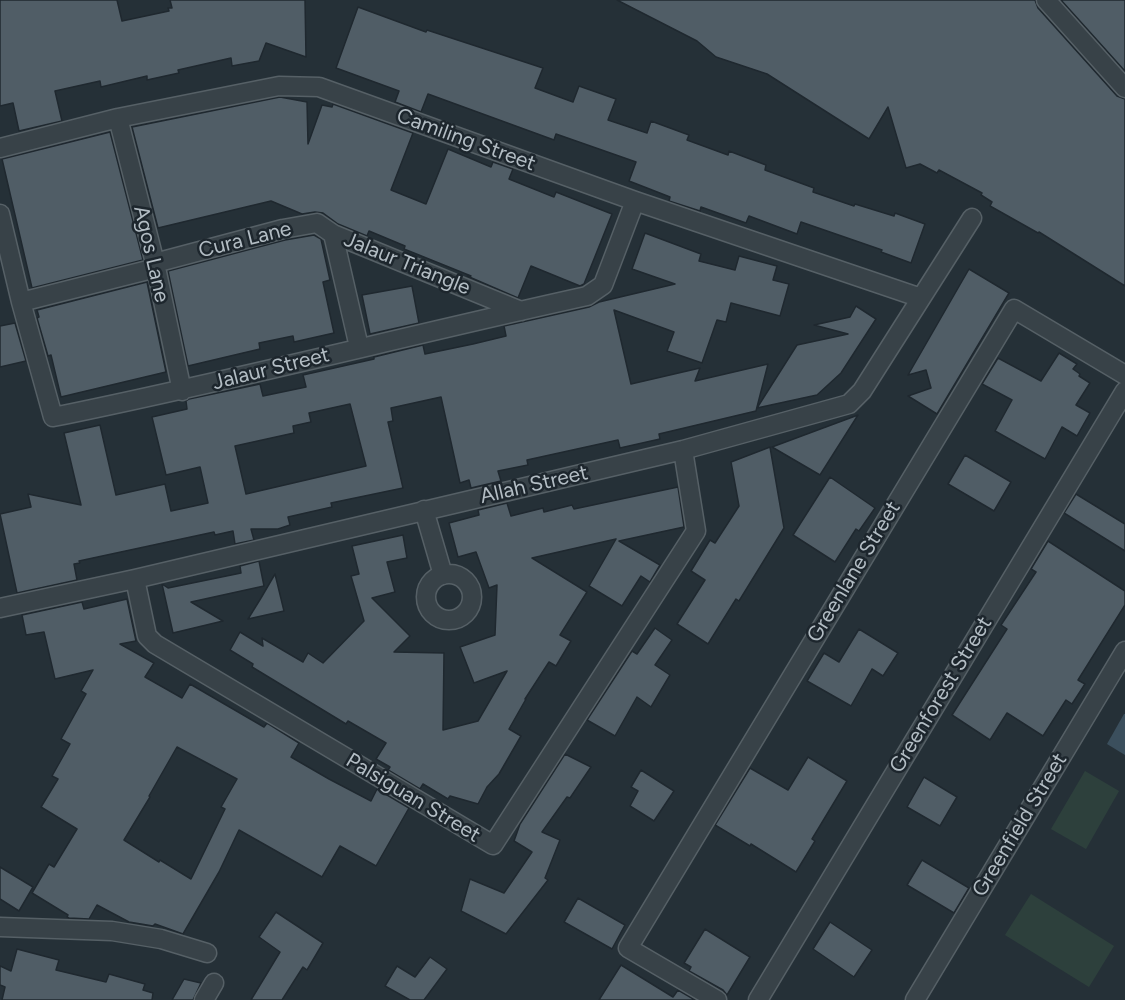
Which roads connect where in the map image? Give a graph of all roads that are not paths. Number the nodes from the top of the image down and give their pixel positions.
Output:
1 (1046, 0) edge
2 (1125, 88) edge
3 (118, 118) junction
4 (0, 148) edge
5 (634, 201) junction
6 (0, 214) edge
7 (972, 218) dead end
8 (333, 234) junction
9 (155, 265) junction
10 (921, 298) junction
11 (21, 302) junction
12 (521, 311) junction
13 (359, 347) junction
14 (1125, 375) edge
15 (1125, 391) edge
16 (182, 392) junction
17 (683, 450) junction
18 (424, 510) junction
19 (443, 575) dead end
20 (135, 579) junction
21 (0, 608) edge
22 (1125, 651) edge
23 (0, 927) edge
24 (207, 953) dead end
25 (214, 983) dead end
26 (204, 1000) edge
27 (717, 1000) edge
28 (758, 1000) edge
29 (915, 1000) edge

1 - 2 street
3 - 4 street, Camiling Street
3 - 5 street, Camiling Street
3 - 9 street, Agos Lane
5 - 10 street, Camiling Street
5 - 12 street, Jalaur Street
6 - 11 street, Jalaur Street
7 - 10 street, Allah Street
8 - 9 street, Cura Lane
8 - 12 street, Jalaur Triangle
8 - 13 street, Jalaur Triangle
9 - 11 street, Cura Lane
9 - 16 street, Agos Lane
10 - 17 street, Allah Street
11 - 16 street, Jalaur Street
12 - 13 street, Jalaur Street
13 - 16 street, Jalaur Street
14 - 27 street, Greenlane Street
15 - 28 street, Greenforest Street
17 - 18 street, Allah Street
17 - 20 street, Palsiguan Street
18 - 19 street
18 - 20 street, Allah Street
20 - 21 street, Allah Street
22 - 29 street, Greenfield Street
23 - 24 street
25 - 26 street

